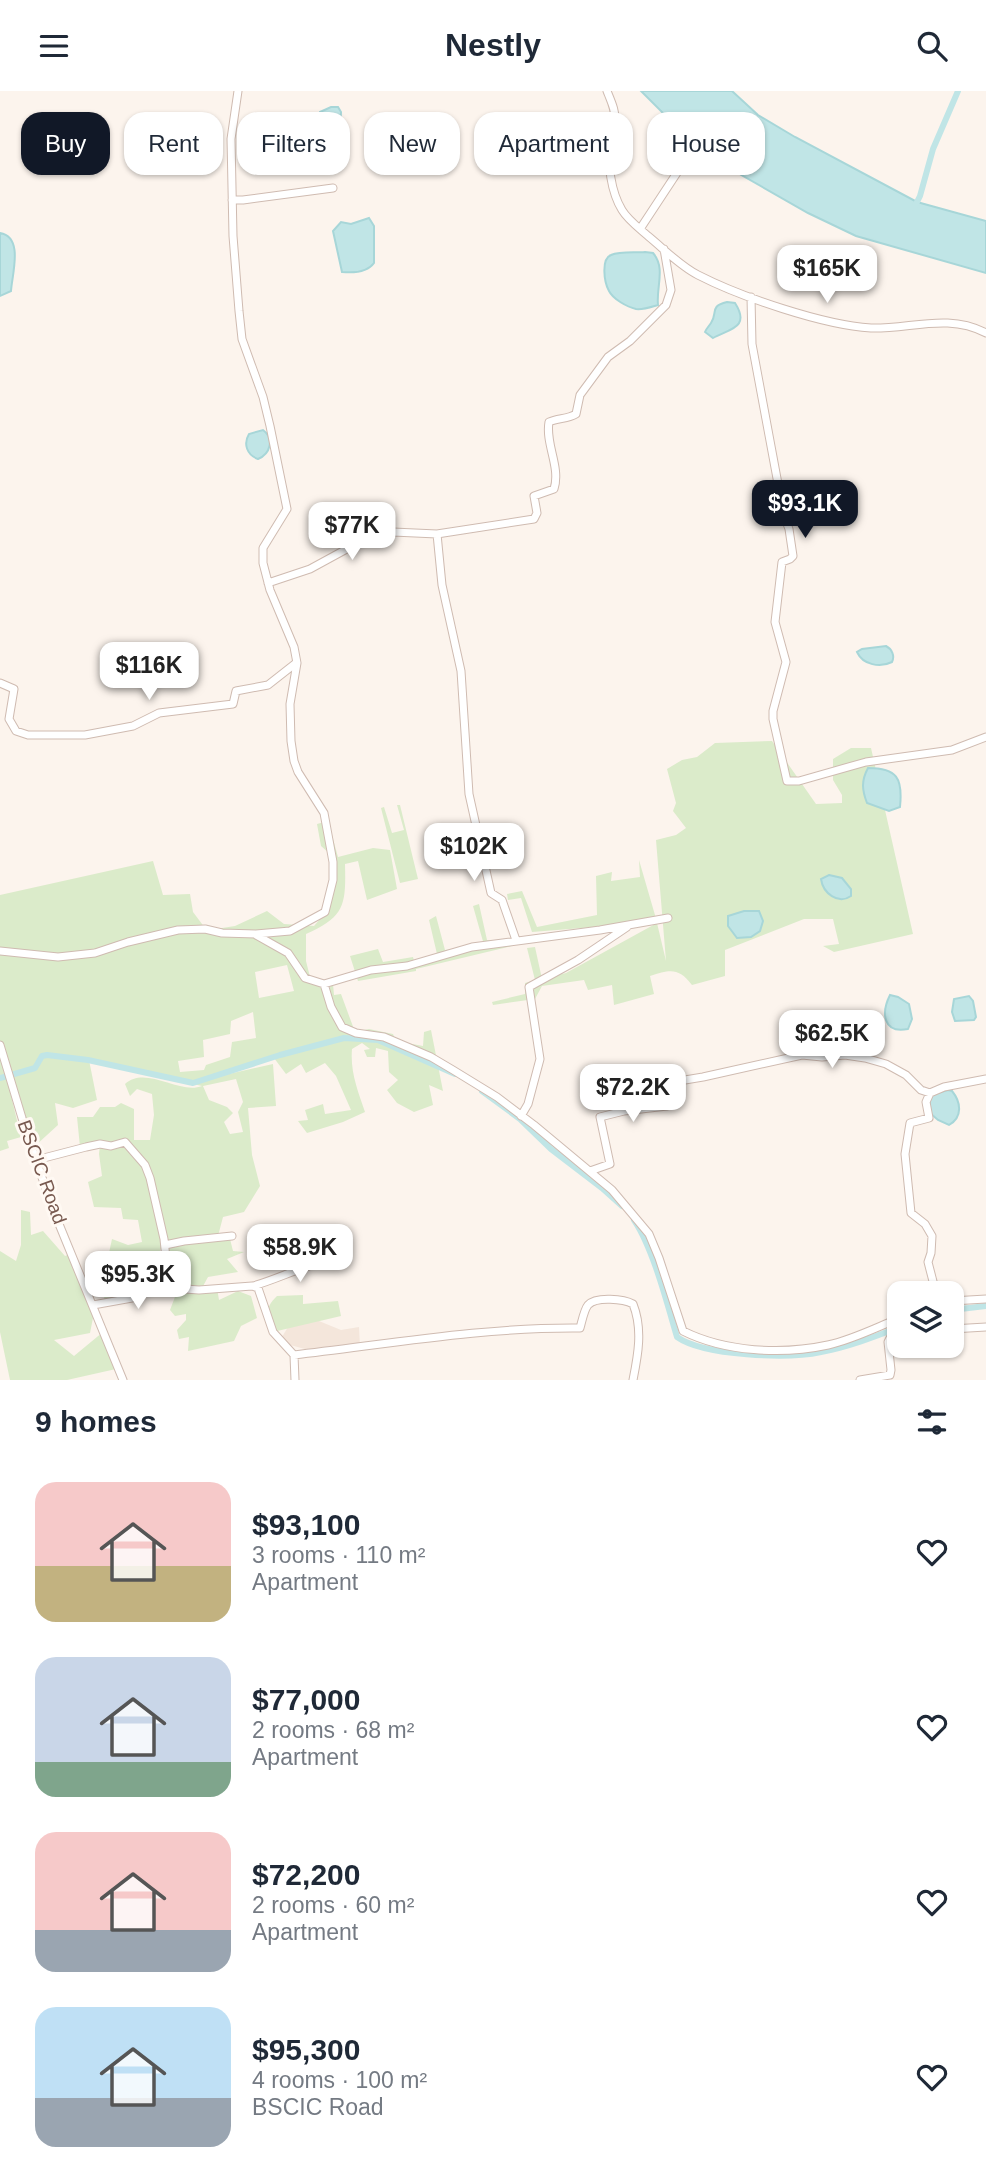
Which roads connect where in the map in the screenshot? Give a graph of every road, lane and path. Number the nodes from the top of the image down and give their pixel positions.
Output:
1 (238, 91) edge
2 (607, 91) edge
3 (676, 175) edge
4 (333, 188) dead end
5 (232, 200) junction
6 (640, 229) junction
7 (664, 249) junction
8 (751, 297) junction
9 (986, 333) edge
10 (437, 534) junction
11 (268, 583) junction
12 (297, 663) junction
13 (0, 683) edge
14 (986, 737) edge
15 (668, 918) dead end
16 (629, 925) junction
17 (256, 935) junction
18 (516, 940) junction
19 (0, 951) edge
20 (324, 984) junction
21 (0, 1045) edge
22 (986, 1079) edge
23 (930, 1093) junction
24 (521, 1116) junction
25 (36, 1160) junction
26 (590, 1171) junction
27 (232, 1236) dead end
28 (165, 1245) junction
29 (343, 1259) dead end
30 (933, 1281) edge
31 (253, 1286) junction
32 (169, 1289) junction
33 (986, 1300) edge
34 (964, 1301) edge
35 (93, 1305) junction
36 (887, 1323) edge
37 (986, 1327) edge
38 (964, 1328) edge
39 (294, 1355) junction
40 (890, 1358) edge
41 (123, 1380) edge
42 (295, 1380) edge
43 (633, 1380) edge
44 (860, 1380) edge

1 - 5 street
2 - 6 street
3 - 6 street
4 - 5 street
5 - 11 street
6 - 7 street
7 - 8 street
7 - 10 street
8 - 9 street
8 - 14 street
10 - 11 street
10 - 18 street
11 - 12 street
12 - 13 street
12 - 17 street
15 - 16 street
16 - 18 street
16 - 24 street
17 - 19 street
17 - 20 street
18 - 20 street
20 - 24 street
21 - 25 street, BSCIC Road
22 - 23 street
23 - 26 street
23 - 30 street
24 - 26 street
25 - 28 street
25 - 35 street, BSCIC Road
26 - 36 street
27 - 28 street
28 - 32 street
29 - 31 street
31 - 32 street
31 - 39 street
32 - 35 street
33 - 34 street
35 - 41 street, BSCIC Road
37 - 38 street
39 - 42 street
39 - 43 street
40 - 44 street

